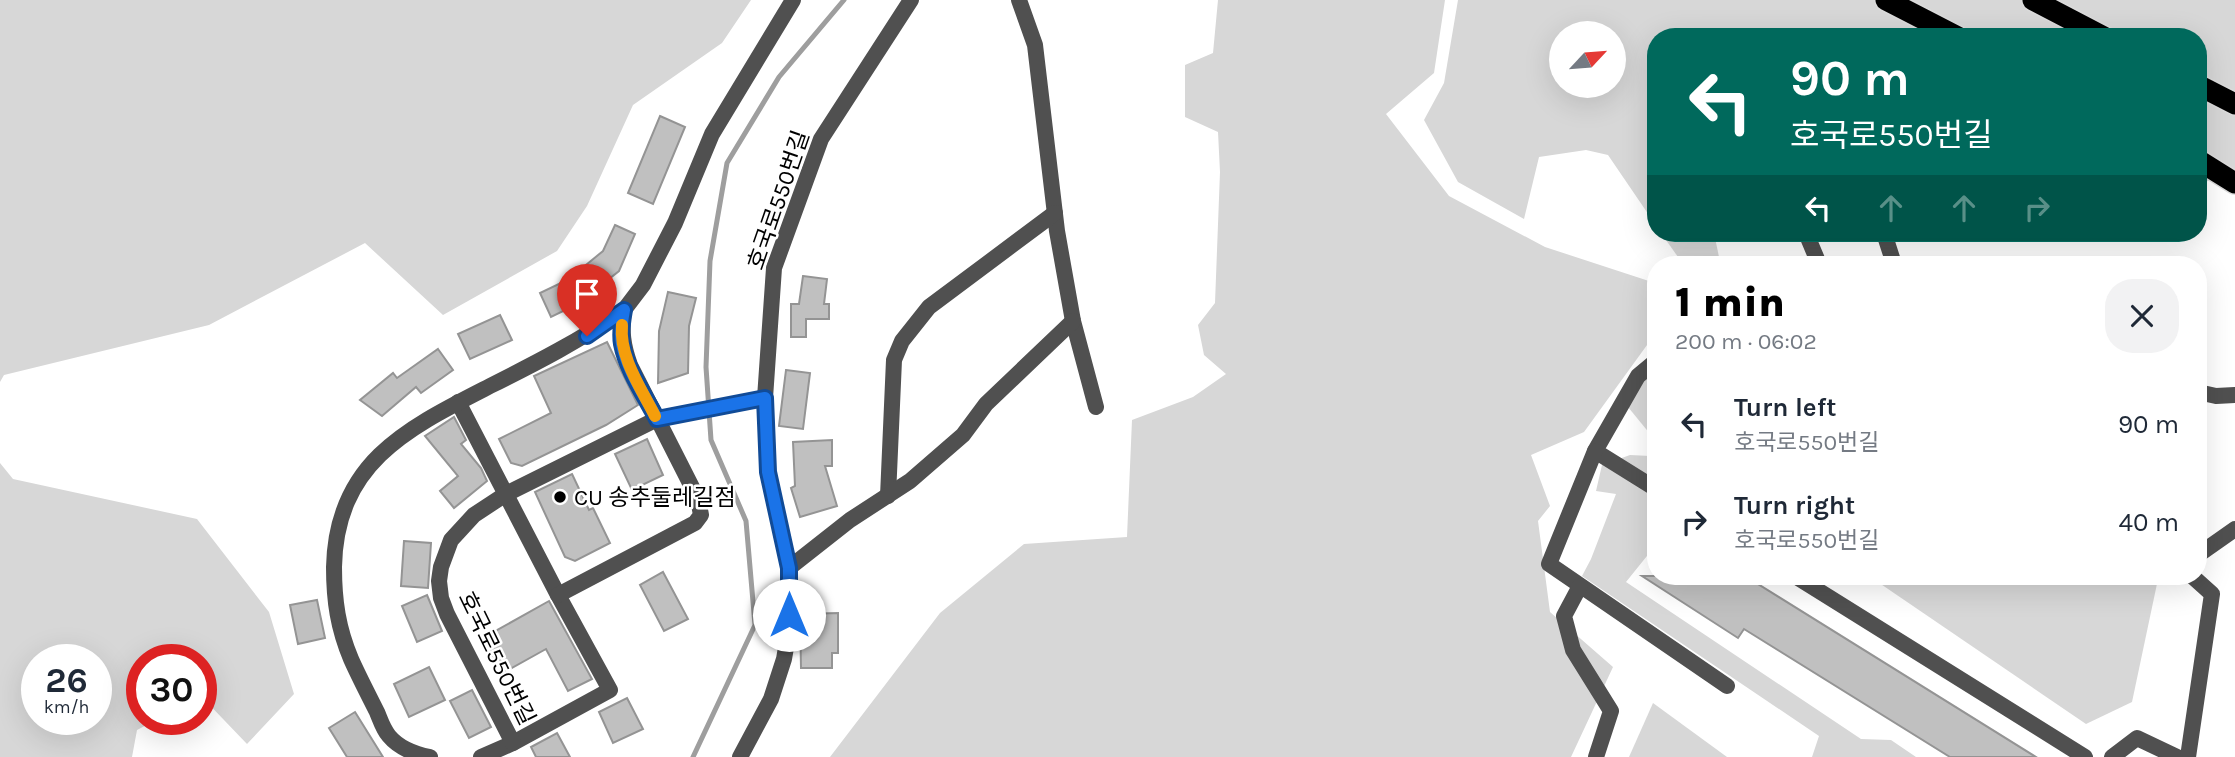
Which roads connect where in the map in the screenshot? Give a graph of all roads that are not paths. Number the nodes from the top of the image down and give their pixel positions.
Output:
1 (793, 0) edge
2 (911, 0) edge
3 (1019, 0) edge
4 (1886, 0) edge
5 (2033, 0) edge
6 (1940, 28) edge
7 (2087, 28) edge
8 (2207, 90) edge
9 (2235, 104) edge
10 (2207, 166) edge
11 (2235, 183) edge
12 (1055, 213) junction
13 (624, 310) junction
14 (1073, 321) junction
15 (1647, 368) edge
16 (2207, 394) edge
17 (2235, 395) edge
18 (757, 399) junction
19 (458, 402) junction
20 (1096, 407) dead end
21 (665, 418) junction
22 (1595, 451) junction
23 (1647, 483) edge
24 (506, 494) junction
25 (888, 496) junction
26 (2235, 529) edge
27 (2207, 549) edge
28 (789, 568) junction
29 (1809, 585) edge
30 (2202, 585) edge
31 (1580, 586) junction
32 (558, 595) junction
33 (1727, 686) dead end
34 (513, 743) junction
35 (430, 757) edge
36 (481, 757) edge
37 (740, 757) edge
38 (1596, 757) edge
39 (2085, 757) edge
40 (2112, 757) edge
41 (2176, 757) edge
42 (2188, 757) edge

1 - 13 street
2 - 18 street, 호국로550번길
3 - 12 street
4 - 6 highway
5 - 7 highway
8 - 9 highway
10 - 11 highway
12 - 14 street
12 - 25 street
13 - 19 street
13 - 21 street
14 - 20 street
14 - 25 street
15 - 22 street
16 - 17 street
18 - 21 street, 호국로550번길
18 - 28 street, 호국로550번길
19 - 24 street, 호국로550번길
19 - 35 street
21 - 24 street, 호국로550번길
21 - 32 street
22 - 23 street
22 - 31 street
24 - 32 street, 호국로550번길
24 - 34 street, 호국로550번길
25 - 28 street
26 - 27 street
28 - 37 street, 호국로550번길
29 - 39 street
30 - 42 street
31 - 33 street
31 - 38 street
32 - 34 street, 호국로550번길
34 - 36 street, 호국로550번길
40 - 41 street

